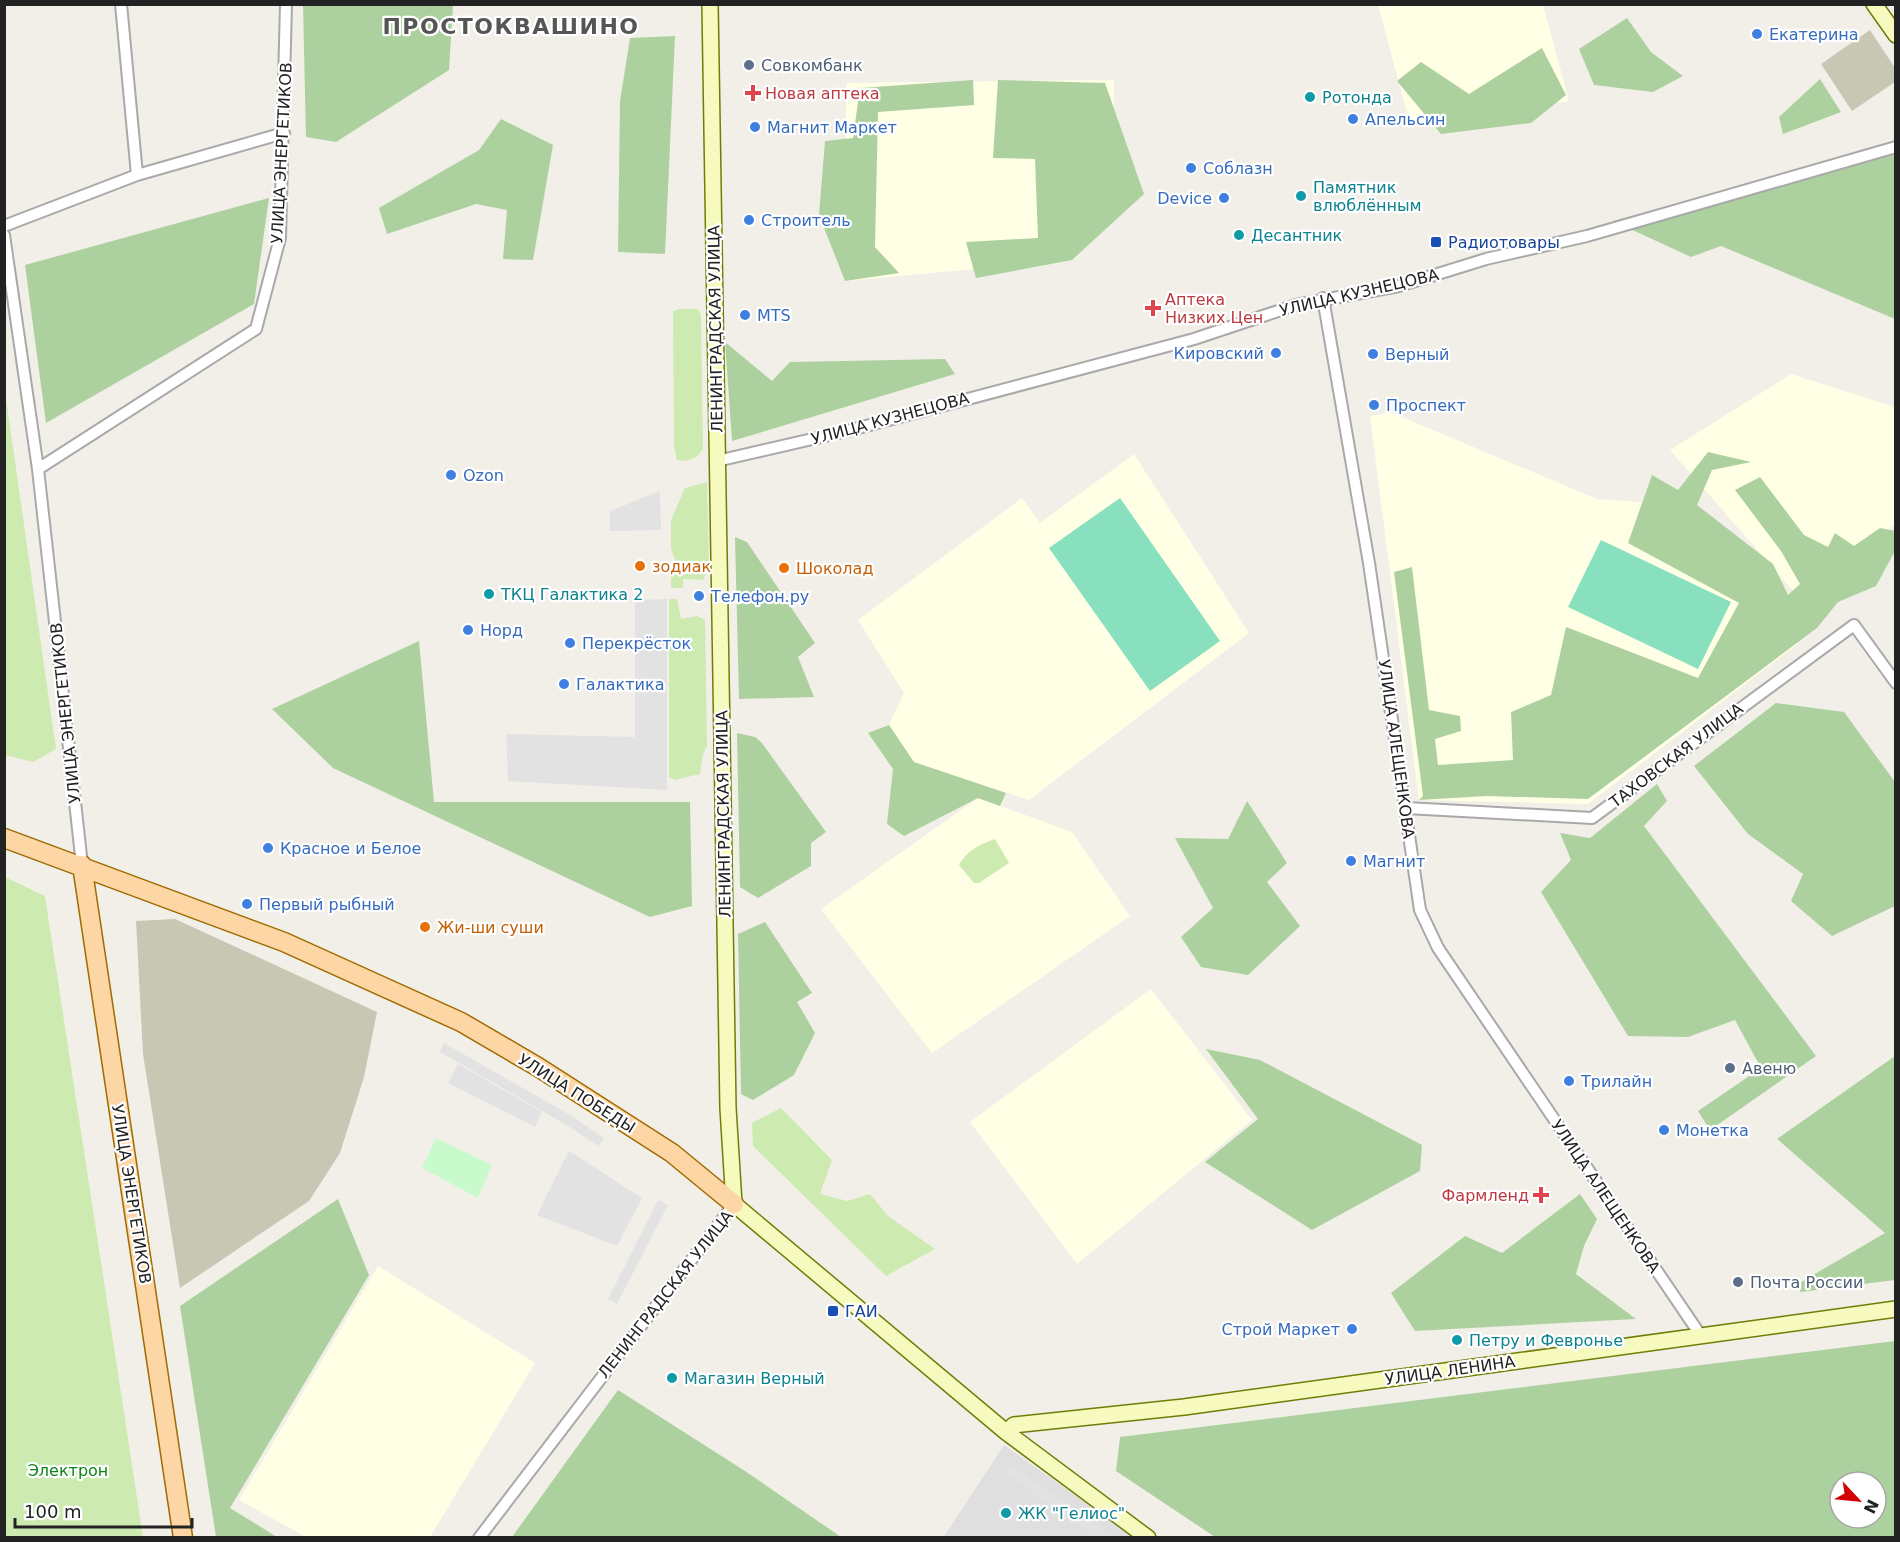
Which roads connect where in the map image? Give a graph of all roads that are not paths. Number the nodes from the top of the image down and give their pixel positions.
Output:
1 (122, 4) edge
2 (286, 4) edge
3 (710, 4) edge
4 (1874, 4) edge
5 (1896, 35) edge
6 (284, 133) junction
7 (1896, 147) edge
8 (137, 175) junction
9 (4, 226) edge
10 (4, 235) edge
11 (1323, 298) junction
12 (717, 461) junction
13 (38, 469) junction
14 (1896, 683) edge
15 (1406, 808) junction
16 (4, 838) edge
17 (82, 865) junction
18 (734, 1204) junction
19 (1896, 1309) edge
20 (1701, 1336) junction
21 (1006, 1432) junction
22 (183, 1538) edge
23 (479, 1538) edge
24 (1148, 1538) edge

1 - 8 street
2 - 6 street, УЛИЦА ЭНЕРГЕТИКОВ
3 - 12 main road, ЛЕНИНГРАДСКАЯ УЛИЦА
4 - 5 main road
6 - 8 street
6 - 13 street, УЛИЦА ЭНЕРГЕТИКОВ
7 - 11 street, УЛИЦА КУЗНЕЦОВА
8 - 9 street
10 - 13 street
11 - 12 street, УЛИЦА КУЗНЕЦОВА
11 - 15 street, УЛИЦА АЛЕЩЕНКОВА
12 - 18 main road, ЛЕНИНГРАДСКАЯ УЛИЦА
13 - 17 street, УЛИЦА ЭНЕРГЕТИКОВ
14 - 15 street, ТАХОВСКАЯ УЛИЦА
15 - 20 street, УЛИЦА АЛЕЩЕНКОВА
16 - 17 main road, УЛИЦА ПОБЕДЫ
17 - 18 main road, УЛИЦА ПОБЕДЫ
17 - 22 main road, УЛИЦА ЭНЕРГЕТИКОВ
18 - 21 main road, УЛИЦА ПОБЕДЫ
18 - 23 street, ЛЕНИНГРАДСКАЯ УЛИЦА
19 - 20 main road, УЛИЦА ЛЕНИНА
20 - 21 main road, УЛИЦА ЛЕНИНА
21 - 24 main road, УЛИЦА ПОБЕДЫ

